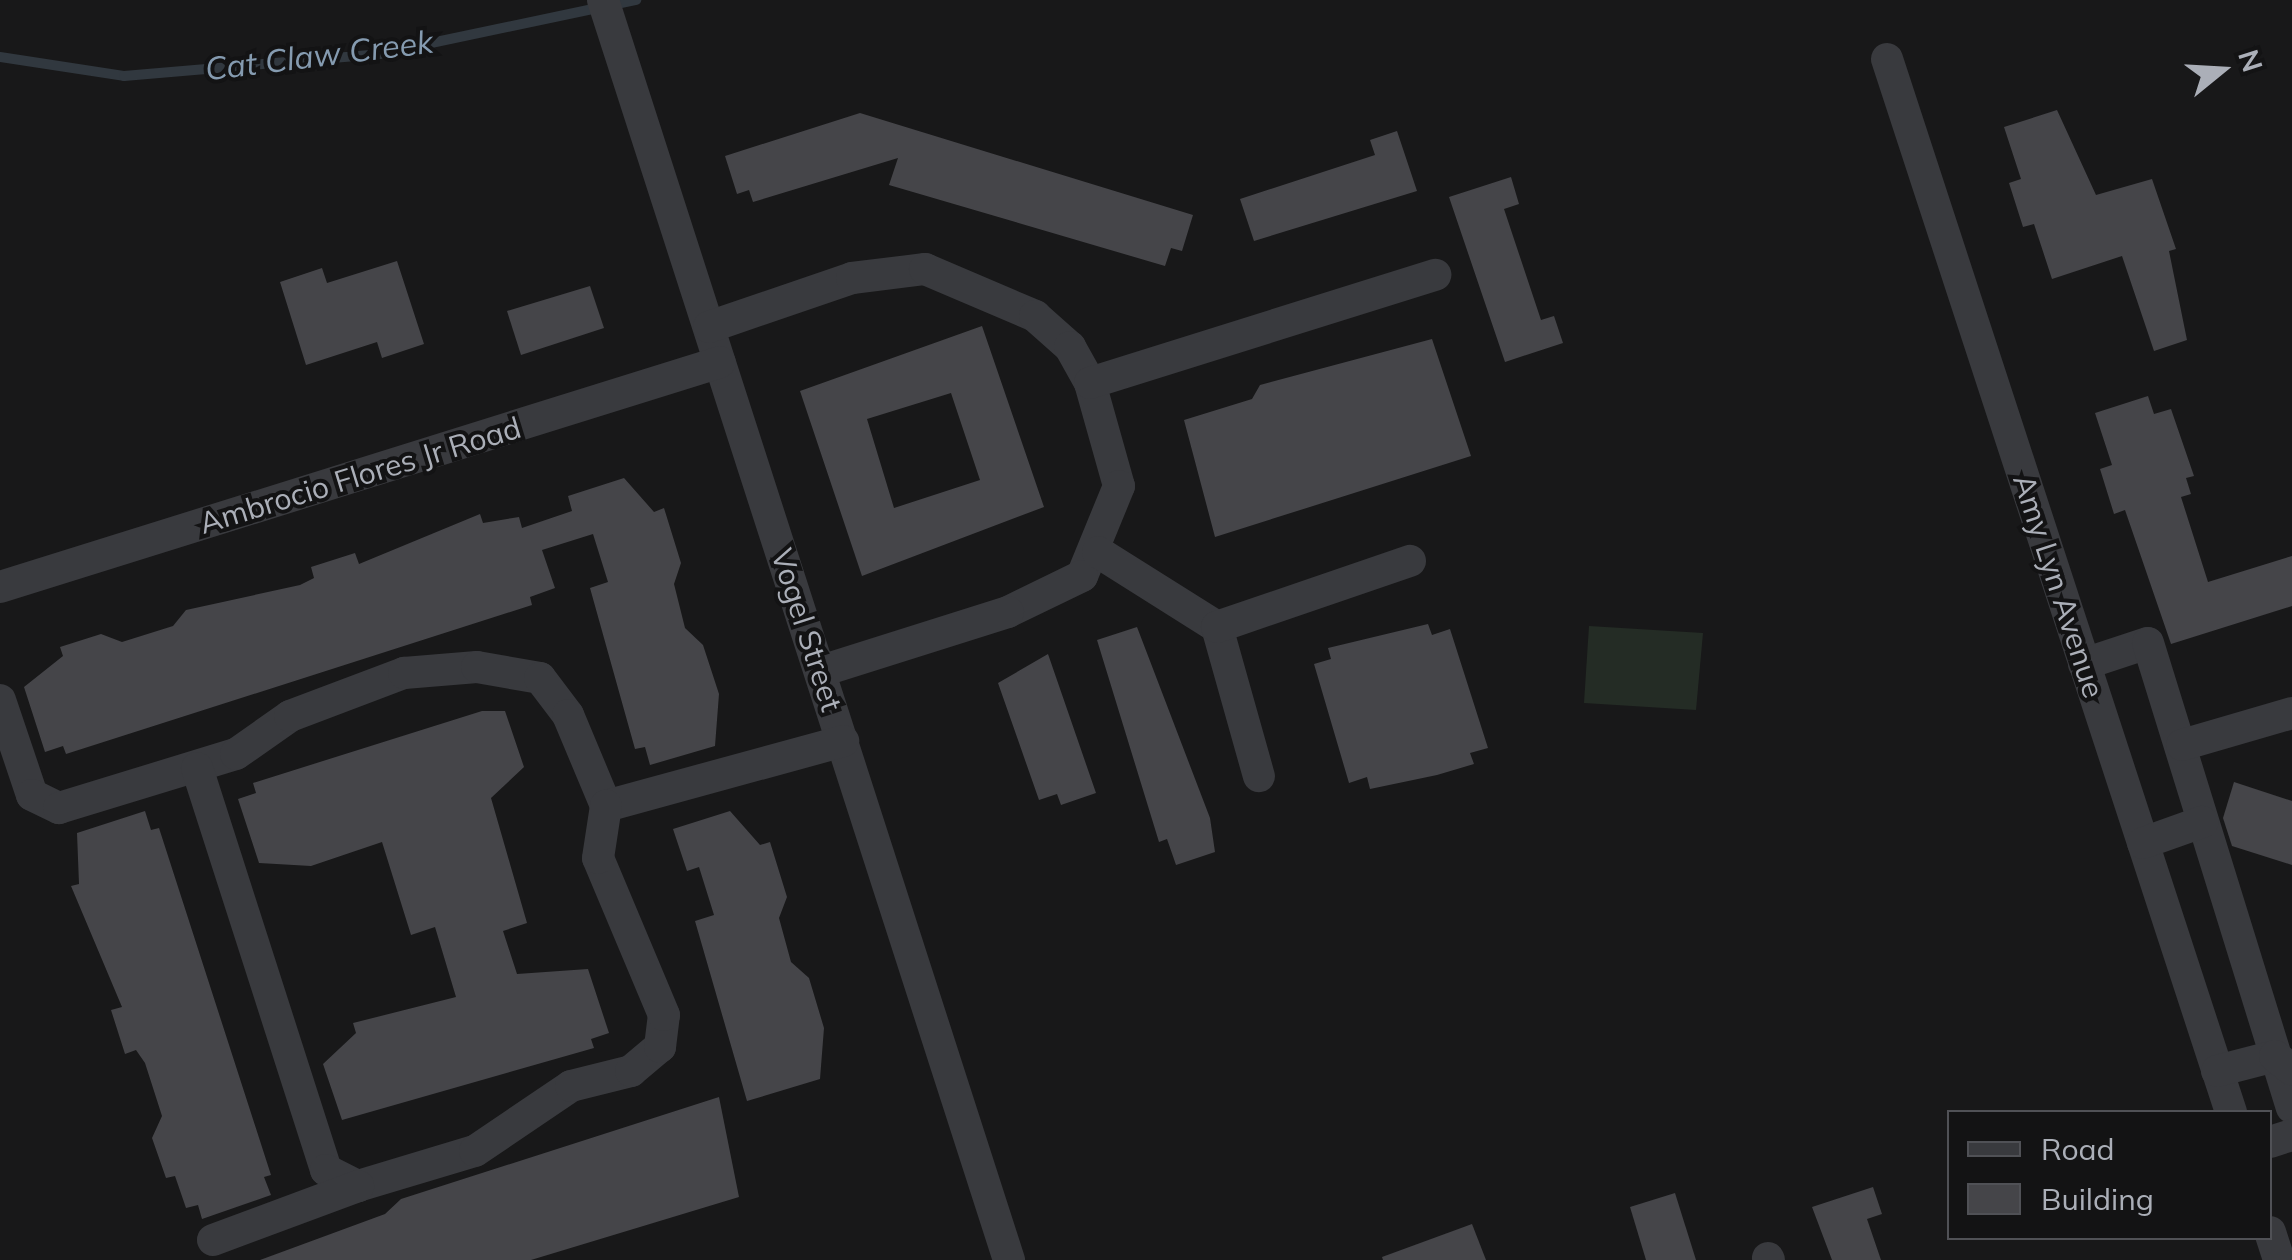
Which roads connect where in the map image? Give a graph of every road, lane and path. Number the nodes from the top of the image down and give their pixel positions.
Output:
1 (603, 0) edge
2 (1887, 58) dead end
3 (1435, 275) dead end
4 (708, 327) junction
5 (720, 362) junction
6 (1090, 383) junction
7 (1098, 552) junction
8 (1410, 561) dead end
9 (0, 588) edge
10 (1217, 627) junction
11 (2084, 664) junction
12 (820, 672) junction
13 (0, 700) edge
14 (2292, 713) edge
15 (843, 742) junction
16 (2182, 745) junction
17 (197, 768) junction
18 (1260, 776) dead end
19 (606, 806) junction
20 (2202, 822) junction
21 (2143, 843) junction
22 (2284, 1063) edge
23 (2217, 1071) junction
24 (2292, 1107) edge
25 (2230, 1110) edge
26 (358, 1186) junction
27 (213, 1240) dead end
28 (1009, 1260) edge

1 - 4 street, Vogel Street
2 - 11 street, Amy Lyn Avenue
3 - 6 street
4 - 5 street, Vogel Street
4 - 6 street
5 - 9 street, Ambrocio Flores Jr Road
5 - 12 street, Vogel Street
6 - 7 street
7 - 10 street
7 - 12 street
8 - 10 street
10 - 18 street
11 - 16 street
11 - 21 street, Amy Lyn Avenue
12 - 15 street, Vogel Street
13 - 17 street
14 - 16 street
15 - 19 street
15 - 28 street, Vogel Street
16 - 20 street
17 - 19 street
17 - 26 street
19 - 26 street
20 - 21 street
20 - 22 street
21 - 23 street, Amy Lyn Avenue
22 - 23 street
22 - 24 street
23 - 25 street, Amy Lyn Avenue
26 - 27 street

